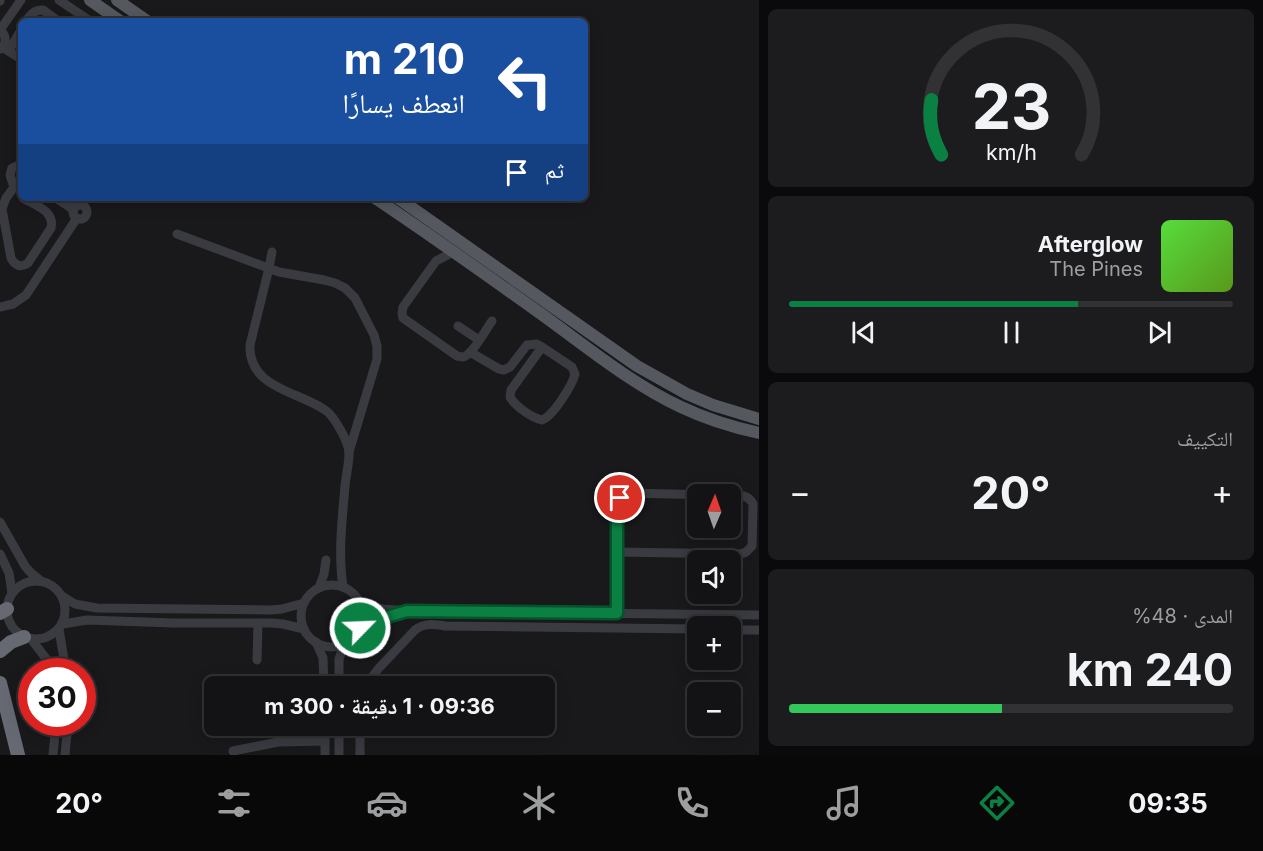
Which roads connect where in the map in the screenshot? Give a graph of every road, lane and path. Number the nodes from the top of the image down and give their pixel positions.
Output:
1 (21, 0) edge
2 (59, 0) edge
3 (90, 0) edge
4 (117, 0) edge
5 (28, 18) edge
6 (54, 18) edge
7 (86, 18) edge
8 (116, 18) edge
9 (143, 18) edge
10 (0, 30) edge
11 (18, 33) edge
12 (4, 49) edge
13 (18, 57) edge
14 (18, 166) edge
15 (18, 191) edge
16 (18, 192) edge
17 (32, 201) edge
18 (60, 201) edge
19 (89, 201) edge
20 (379, 201) edge
21 (402, 201) edge
22 (76, 214) junction
23 (177, 234) dead end
24 (437, 240) junction
25 (272, 252) dead end
26 (453, 252) junction
27 (436, 261) junction
28 (270, 268) junction
29 (0, 308) edge
30 (492, 321) dead end
31 (458, 326) dead end
32 (479, 340) junction
33 (542, 347) junction
34 (470, 352) junction
35 (759, 419) edge
36 (759, 433) edge
37 (349, 452) junction
38 (687, 494) edge
39 (741, 496) edge
40 (0, 522) edge
41 (617, 552) junction
42 (0, 554) edge
43 (326, 560) dead end
44 (41, 581) junction
45 (343, 587) junction
46 (319, 588) junction
47 (12, 593) junction
48 (62, 596) junction
49 (304, 603) junction
50 (360, 604) junction
51 (3, 611) edge
52 (407, 611) junction
53 (617, 613) junction
54 (759, 615) edge
55 (258, 623) junction
56 (61, 626) junction
57 (360, 628) junction
58 (304, 629) junction
59 (687, 629) edge
60 (741, 630) edge
61 (759, 630) edge
62 (28, 638) junction
63 (316, 642) junction
64 (344, 644) junction
65 (0, 651) edge
66 (45, 658) edge
67 (64, 658) edge
68 (257, 660) dead end
69 (379, 668) junction
70 (324, 676) edge
71 (339, 676) edge
72 (367, 676) edge
73 (373, 676) edge
74 (0, 683) edge
75 (0, 724) edge
76 (55, 736) edge
77 (67, 736) edge
78 (325, 736) edge
79 (339, 736) edge
80 (360, 736) edge
81 (325, 741) junction
82 (233, 752) dead end
83 (10, 755) edge
84 (18, 755) edge
85 (53, 755) edge
86 (65, 755) edge
87 (325, 755) edge
88 (339, 755) edge
89 (360, 755) edge

1 - 10 street
2 - 7 street
3 - 8 main road
4 - 9 main road
5 - 6 street
10 - 12 street
11 - 12 street
12 - 13 street
14 - 15 street
16 - 17 street
18 - 22 street
19 - 22 street
20 - 24 main road
21 - 35 main road
22 - 29 street
23 - 28 street
24 - 26 main road
24 - 27 street
25 - 28 street
26 - 27 street
26 - 36 main road
27 - 34 street
28 - 37 street
28 - 37 street
30 - 32 street
31 - 32 street
32 - 34 street
33 - 33 street
33 - 34 street
37 - 45 street
38 - 41 street
39 - 41 street
40 - 44 street
41 - 53 street
42 - 47 street
43 - 46 street
44 - 47 street
44 - 48 street
45 - 46 street
45 - 50 street
46 - 49 street
47 - 51 street
48 - 49 street
48 - 56 street
49 - 58 street
50 - 52 street
50 - 57 street
51 - 62 street
52 - 53 street
52 - 57 street
53 - 54 street
55 - 56 street
55 - 58 street
55 - 68 street
56 - 62 street
56 - 67 street
57 - 64 street
58 - 63 street
59 - 69 street
60 - 61 street
62 - 65 highway
62 - 66 street
63 - 64 street
63 - 70 street
64 - 71 street
69 - 72 street
69 - 73 street
74 - 84 highway
75 - 83 highway
76 - 85 street
77 - 86 street
78 - 81 street
79 - 88 street
80 - 89 street
81 - 82 street
81 - 87 street

